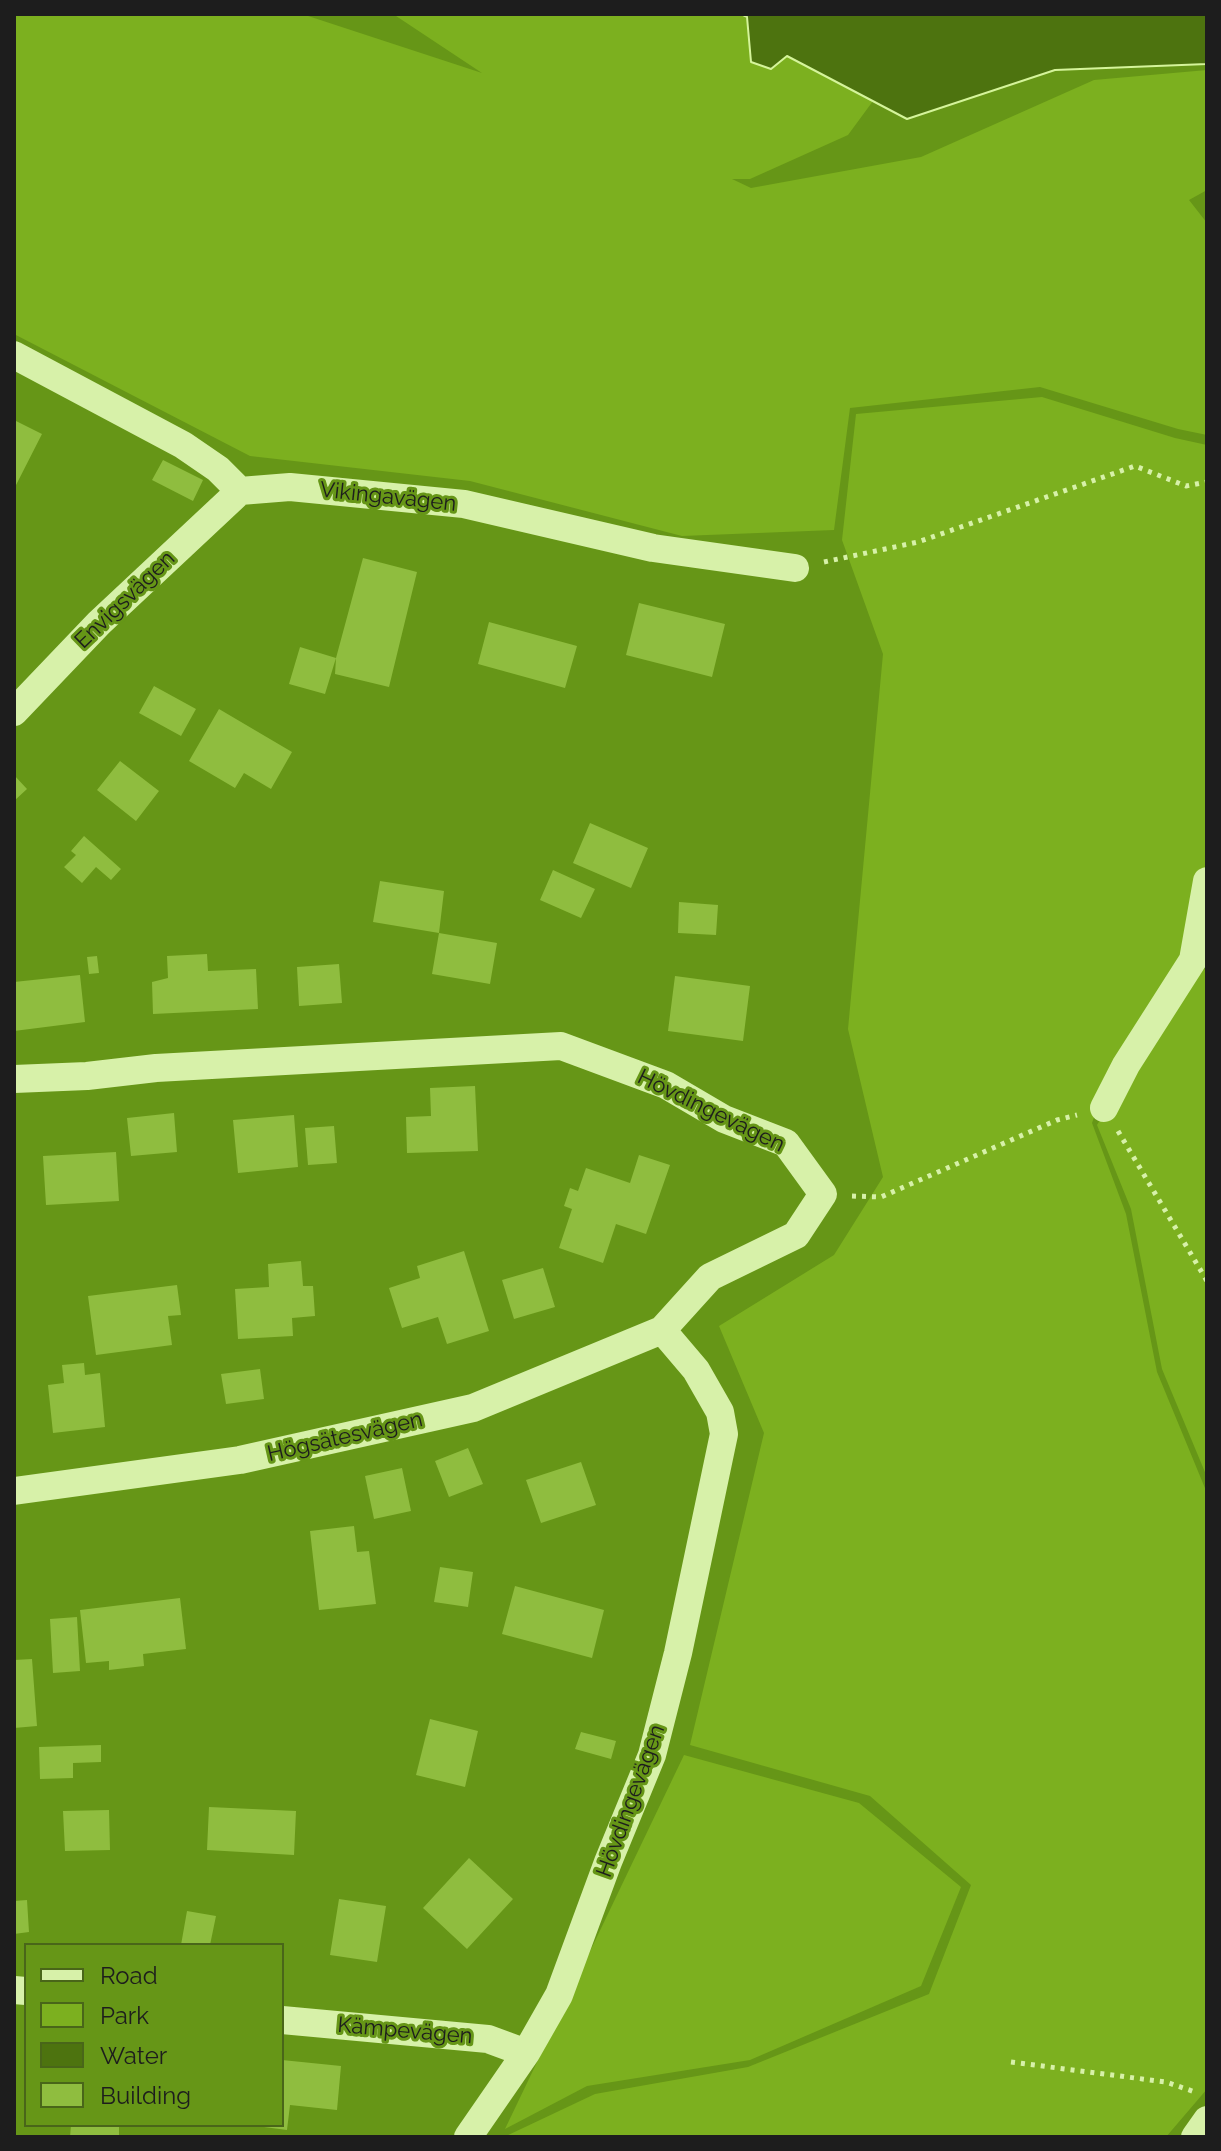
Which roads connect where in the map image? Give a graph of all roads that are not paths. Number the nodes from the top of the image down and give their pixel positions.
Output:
1 (14, 355) edge
2 (240, 491) junction
3 (795, 568) road end
4 (14, 712) edge
5 (1207, 881) edge
6 (14, 1079) edge
7 (1104, 1108) road end
8 (662, 1330) junction
9 (14, 1491) edge
10 (284, 2020) edge
11 (526, 2053) junction
12 (1207, 2120) edge
13 (468, 2137) edge
14 (1195, 2137) edge

1 - 2 street
2 - 3 street, Vikingavägen
2 - 4 street, Envigsvägen
5 - 7 street
6 - 8 street, Hövdingevägen
8 - 9 street, Högsätesvägen
8 - 11 street, Hövdingevägen
10 - 11 street, Kämpevägen
11 - 13 street, Hövdingevägen
12 - 14 street

